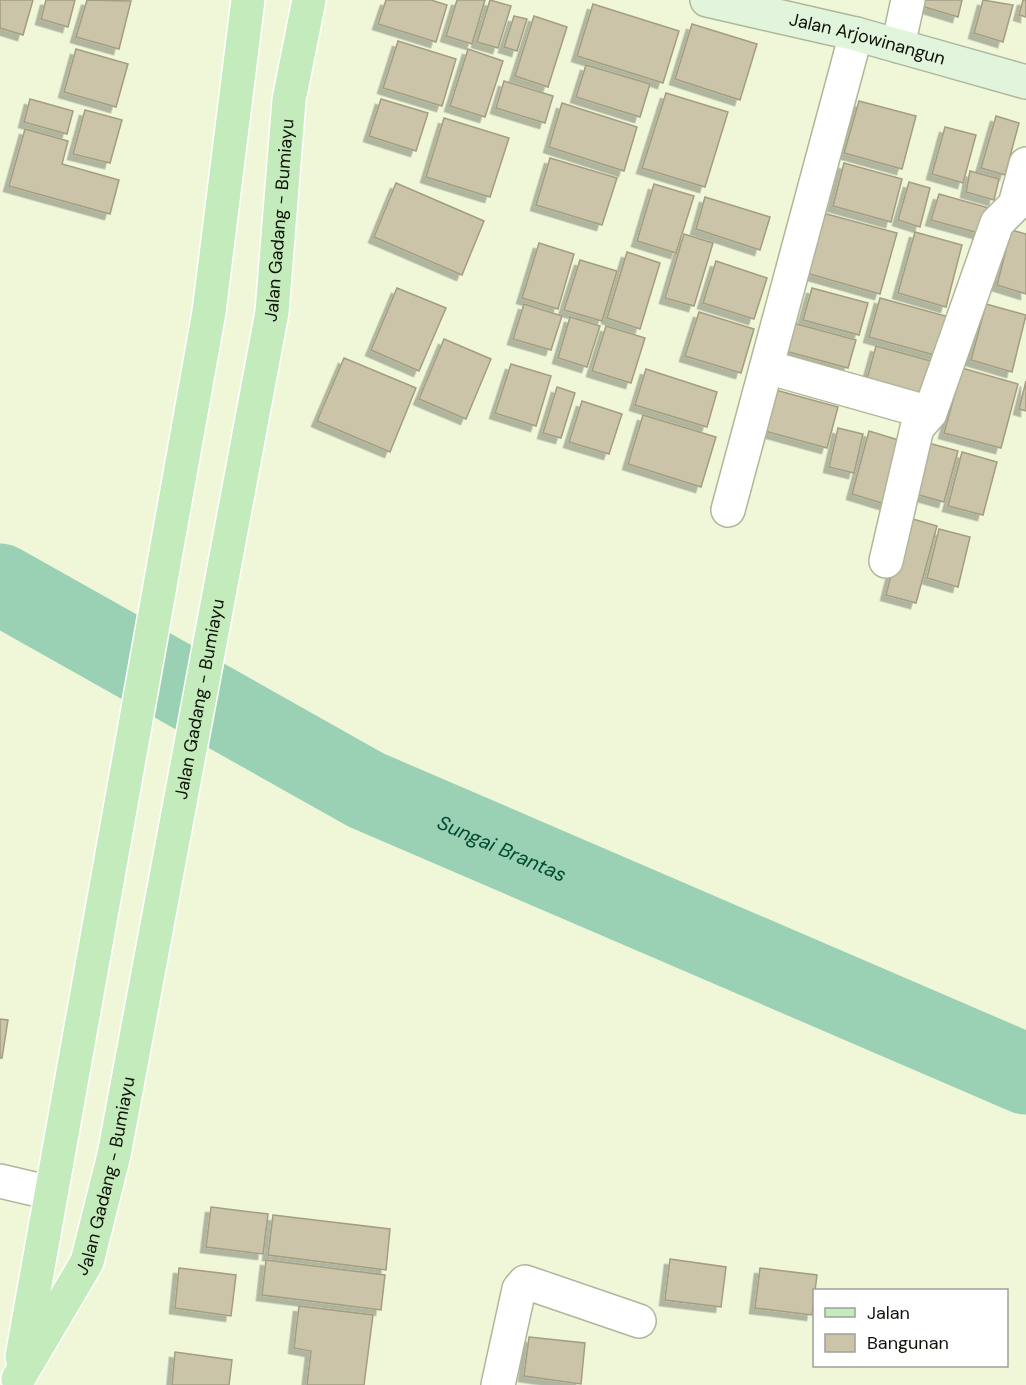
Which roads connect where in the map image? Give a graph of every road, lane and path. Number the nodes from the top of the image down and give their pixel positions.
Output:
1 (248, 0) edge
2 (309, 0) edge
3 (707, 0) edge
4 (908, 0) edge
5 (856, 34) junction
6 (898, 46) junction
7 (1026, 82) edge
8 (1026, 164) edge
9 (767, 367) junction
10 (930, 413) junction
11 (728, 510) dead end
12 (886, 561) dead end
13 (0, 1181) edge
14 (51, 1193) junction
15 (639, 1321) dead end
16 (17, 1382) edge
17 (498, 1385) edge

1 - 14 main road, Jalan Gadang - Bumiayu
2 - 16 main road, Jalan Gadang - Bumiayu
3 - 5 main road, Jalan Arjowinangun
4 - 6 street
5 - 6 main road, Jalan Arjowinangun
5 - 9 street
6 - 7 main road, Jalan Arjowinangun
8 - 10 street
9 - 10 street
9 - 11 street
10 - 12 street
13 - 14 street
14 - 16 main road, Jalan Gadang - Bumiayu
15 - 17 street

